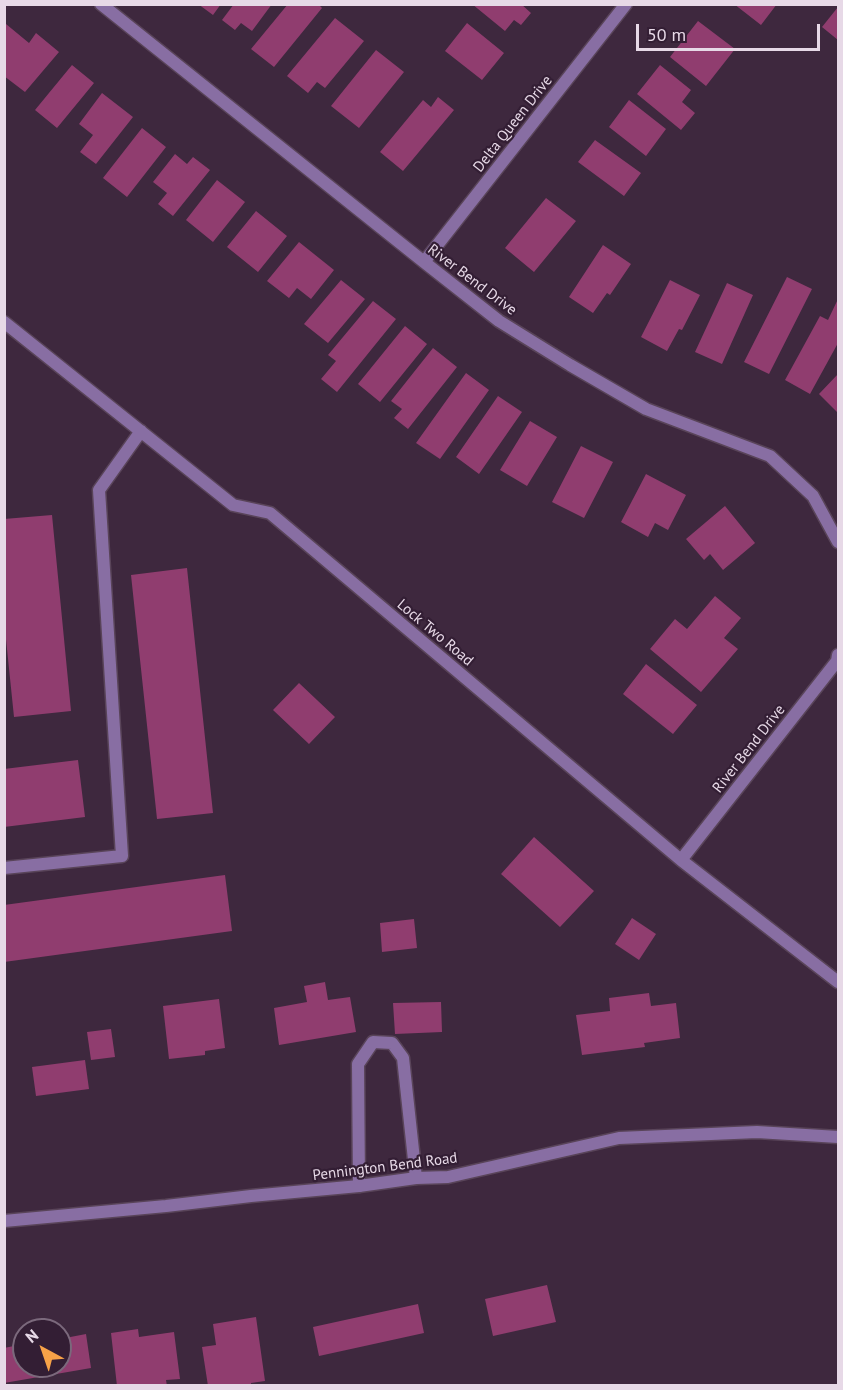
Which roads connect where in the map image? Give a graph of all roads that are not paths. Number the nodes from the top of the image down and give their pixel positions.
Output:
1 (102, 4) edge
2 (626, 4) edge
3 (424, 262) junction
4 (4, 322) edge
5 (141, 431) junction
6 (838, 542) edge
7 (838, 655) edge
8 (681, 860) junction
9 (4, 868) edge
10 (838, 982) edge
11 (838, 1137) edge
12 (416, 1178) junction
13 (359, 1186) junction
14 (4, 1221) edge

1 - 3 street, River Bend Drive
2 - 3 street, Delta Queen Drive
3 - 6 street, River Bend Drive
4 - 5 street, Lock Two Road
5 - 8 street, Lock Two Road
5 - 9 street
7 - 8 street, River Bend Drive
8 - 10 street, Lock Two Road
11 - 12 street, Pennington Bend Road
12 - 13 street, Pennington Bend Road
12 - 13 street
13 - 14 street, Pennington Bend Road

